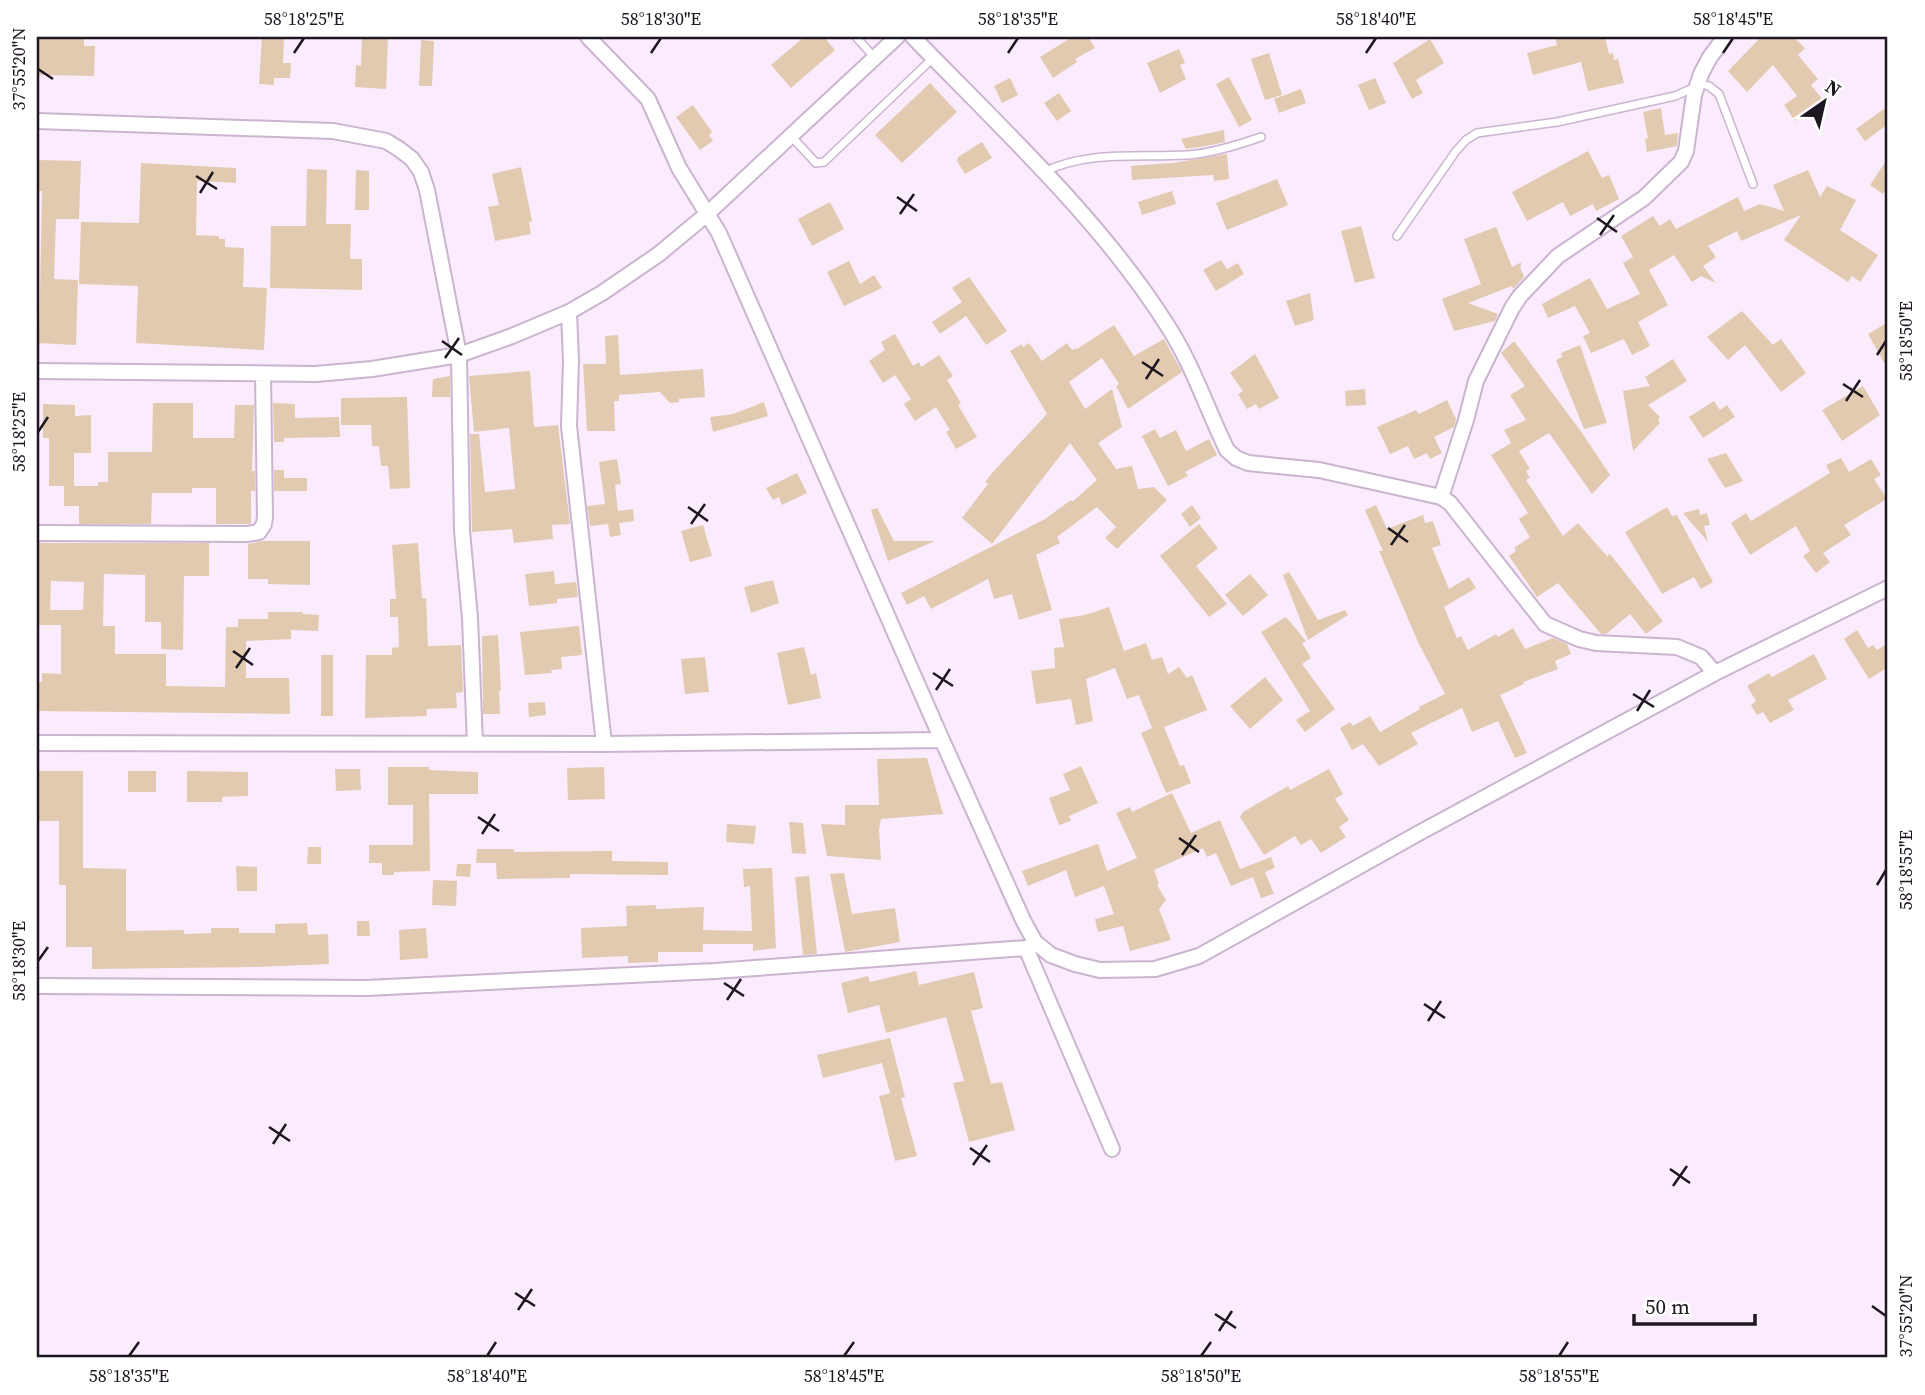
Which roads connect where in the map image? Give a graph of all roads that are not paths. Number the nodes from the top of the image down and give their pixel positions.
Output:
1 (588, 37) edge
2 (856, 37) edge
3 (897, 37) edge
4 (913, 37) edge
5 (1725, 37) edge
6 (875, 58) junction
7 (933, 58) junction
8 (1698, 85) junction
9 (37, 121) edge
10 (791, 136) junction
11 (1262, 137) dead end
12 (1043, 172) junction
13 (1754, 184) dead end
14 (707, 214) junction
15 (1397, 236) dead end
16 (569, 312) junction
17 (459, 355) junction
18 (37, 372) edge
19 (263, 373) junction
20 (1441, 497) junction
21 (37, 533) edge
22 (1888, 588) edge
23 (1715, 673) junction
24 (942, 740) junction
25 (37, 743) edge
26 (475, 744) junction
27 (604, 744) junction
28 (37, 986) edge
29 (1112, 1149) dead end

1 - 14 street
2 - 6 lane
3 - 6 street
4 - 7 street
5 - 8 street
6 - 10 street
7 - 10 lane
7 - 12 street
8 - 13 lane
8 - 15 lane
8 - 20 street
9 - 17 street
10 - 14 street
11 - 12 lane
12 - 20 street
14 - 16 street
14 - 24 street
16 - 17 street
16 - 27 street
17 - 19 street
17 - 26 street
18 - 19 street
19 - 21 street
20 - 23 street
22 - 23 street
23 - 24 street
24 - 27 street
25 - 26 street
26 - 27 street
28 - 29 street

